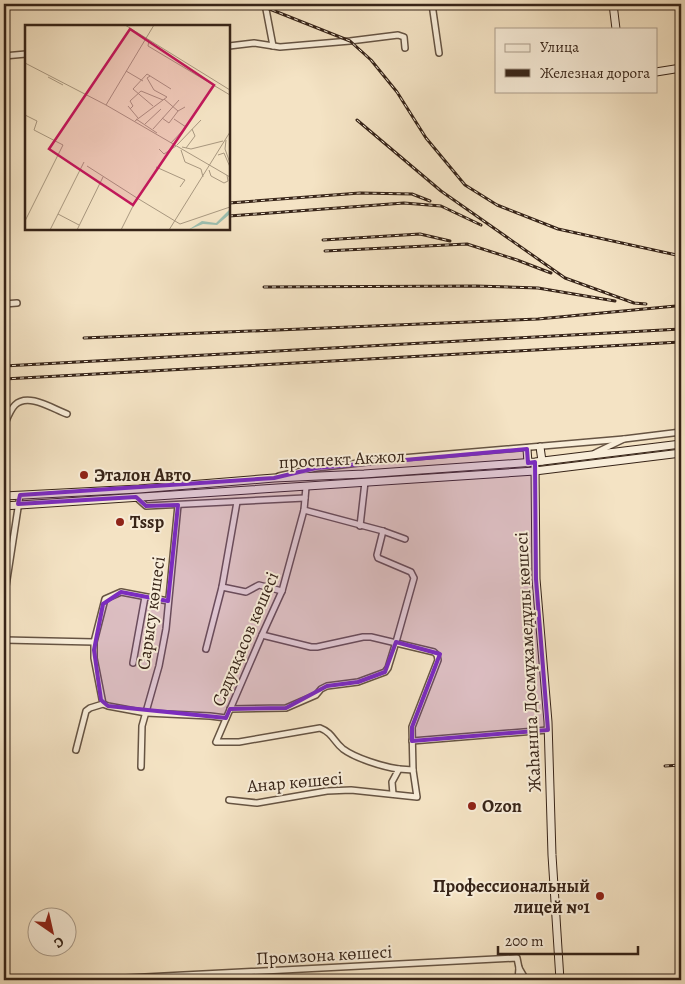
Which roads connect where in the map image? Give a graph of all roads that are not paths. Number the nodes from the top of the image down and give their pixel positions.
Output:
1 (265, 4) edge
2 (432, 4) edge
3 (613, 4) edge
4 (616, 28) edge
5 (4, 38) edge
6 (230, 46) edge
7 (273, 46) junction
8 (405, 48) dead end
9 (439, 53) dead end
10 (25, 54) edge
11 (4, 56) edge
12 (681, 68) edge
13 (658, 72) edge
14 (17, 303) dead end
15 (4, 304) edge
16 (67, 414) dead end
17 (4, 426) edge
18 (681, 432) edge
19 (624, 439) junction
20 (681, 444) edge
21 (540, 447) junction
22 (527, 448) junction
23 (681, 453) edge
24 (588, 456) junction
25 (535, 462) junction
26 (535, 471) junction
27 (274, 478) junction
28 (365, 482) junction
29 (306, 487) junction
30 (20, 495) junction
31 (4, 496) edge
32 (136, 497) junction
33 (305, 498) junction
34 (237, 502) junction
35 (18, 504) junction
36 (178, 505) junction
37 (4, 506) edge
38 (304, 510) junction
39 (360, 526) junction
40 (383, 531) junction
41 (405, 539) dead end
42 (222, 587) junction
43 (282, 591) junction
44 (145, 597) junction
45 (4, 599) edge
46 (168, 600) junction
47 (262, 635) junction
48 (4, 640) edge
49 (94, 642) junction
50 (396, 642) junction
51 (206, 648) dead end
52 (133, 663) dead end
53 (102, 704) junction
54 (230, 709) junction
55 (146, 713) junction
56 (226, 718) junction
57 (548, 730) junction
58 (412, 741) junction
59 (216, 742) joint
60 (76, 750) dead end
61 (141, 767) dead end
62 (399, 769) junction
63 (413, 770) junction
64 (393, 794) junction
65 (229, 800) dead end
66 (519, 968) junction
67 (87, 980) edge
68 (518, 980) edge
69 (526, 980) edge
70 (560, 980) edge

1 - 7 street
2 - 9 street
3 - 4 main road
5 - 11 main road
6 - 7 street
7 - 8 street
10 - 11 street
12 - 13 main road
14 - 15 street
16 - 17 street
18 - 19 street
19 - 21 street
19 - 24 street
20 - 24 main road, проспект Акжол
21 - 22 street
21 - 25 main road
22 - 25 main road
22 - 27 street
23 - 26 main road, проспект Акжол
24 - 25 main road, проспект Акжол
25 - 26 main road, Жаһанша Досмұхамедұлы көшесі
25 - 27 main road, проспект Акжол
26 - 28 main road, проспект Акжол
26 - 57 main road, Жаһанша Досмұхамедұлы көшесі
27 - 30 main road, проспект Акжол
28 - 29 main road, проспект Акжол
28 - 39 street
29 - 32 main road, проспект Акжол
29 - 33 street, Сәдуақасов көшесі
30 - 31 main road, проспект Акжол
30 - 35 street
32 - 35 main road, проспект Акжол
32 - 36 street
33 - 34 street
33 - 38 street, Сәдуақасов көшесі
34 - 36 street
34 - 42 street
35 - 37 main road, проспект Акжол
35 - 45 street
36 - 46 street, Сарысу көшесі
38 - 39 street
38 - 43 street, Сәдуақасов көшесі
39 - 40 street
40 - 41 street
40 - 50 street
42 - 43 street
42 - 51 street
43 - 47 street, Сәдуақасов көшесі
44 - 46 street
44 - 49 street
44 - 52 street
46 - 55 street, Сарысу көшесі
47 - 50 street, Анар көшесі
47 - 54 street, Сәдуақасов көшесі
48 - 49 street
49 - 53 street
50 - 54 street
50 - 58 street, Анар көшесі
53 - 55 street
53 - 60 street
54 - 56 street, Сәдуақасов көшесі
55 - 56 street
55 - 61 street, Сарысу көшесі
56 - 59 street, Сәдуақасов көшесі
57 - 58 street
57 - 70 main road, Жаһанша Досмұхамедұлы көшесі
58 - 63 street, Анар көшесі
59 - 62 street, Анар көшесі
62 - 63 street, Анар көшесі
62 - 64 street
63 - 64 street, Анар көшесі
64 - 65 street, Анар көшесі
66 - 67 street, Промзона көшесі
66 - 68 street
66 - 69 street

